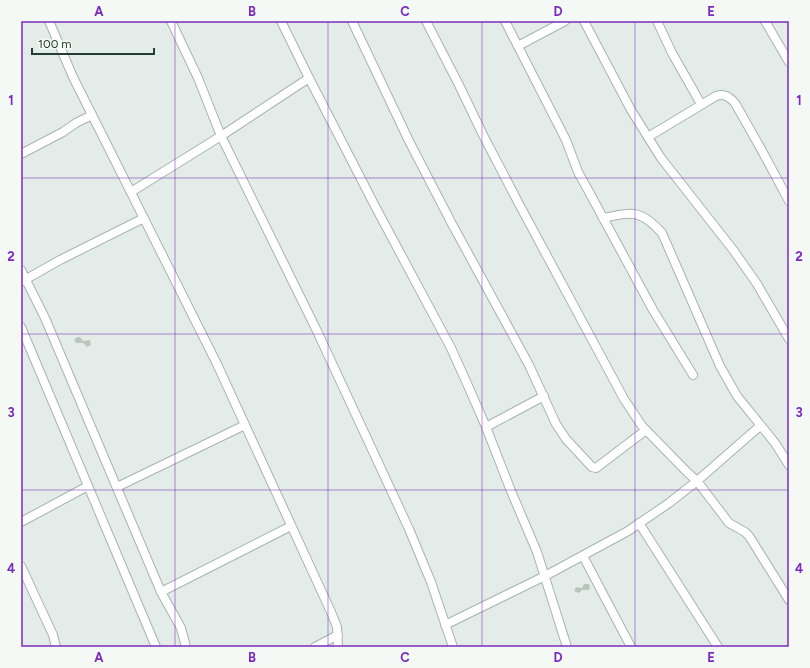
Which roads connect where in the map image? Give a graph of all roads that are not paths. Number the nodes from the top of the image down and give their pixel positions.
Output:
1 (49, 21) edge
2 (171, 21) edge
3 (281, 21) edge
4 (352, 21) edge
5 (426, 21) edge
6 (505, 21) edge
7 (565, 21) edge
8 (584, 21) edge
9 (657, 21) edge
10 (765, 21) edge
11 (518, 46) junction
12 (789, 62) edge
13 (309, 78) junction
14 (701, 104) junction
15 (92, 115) junction
16 (221, 136) junction
17 (648, 137) junction
18 (21, 154) edge
19 (131, 192) junction
20 (789, 201) edge
21 (144, 218) junction
22 (603, 218) junction
23 (21, 270) edge
24 (23, 281) edge
25 (21, 328) edge
26 (789, 339) edge
27 (693, 375) dead end
28 (544, 396) junction
29 (245, 425) junction
30 (760, 426) junction
31 (486, 427) junction
32 (646, 430) junction
33 (789, 465) edge
34 (697, 481) junction
35 (88, 486) junction
36 (117, 488) junction
37 (21, 522) edge
38 (639, 523) junction
39 (291, 526) junction
40 (583, 556) junction
41 (21, 566) edge
42 (545, 576) junction
43 (160, 592) junction
44 (789, 600) edge
45 (445, 625) junction
46 (338, 635) junction
47 (56, 647) edge
48 (156, 647) edge
49 (186, 647) edge
50 (315, 647) edge
51 (338, 647) edge
52 (453, 647) edge
53 (567, 647) edge
54 (631, 647) edge
55 (718, 647) edge

1 - 15 street
2 - 16 street
3 - 13 street
4 - 28 street
5 - 32 street
6 - 11 street
7 - 11 street
8 - 17 street
9 - 14 street
10 - 12 street
11 - 22 street
13 - 16 street
13 - 31 street
14 - 17 street
14 - 20 street
15 - 18 street
15 - 19 street
16 - 19 street
16 - 45 street
17 - 26 street
19 - 21 street
21 - 24 street
21 - 29 street
22 - 27 street
22 - 30 street
23 - 24 street
24 - 36 street
25 - 35 street
28 - 31 street
28 - 32 street
29 - 36 street
29 - 39 street
30 - 33 street
30 - 34 street
31 - 42 street
32 - 34 street
34 - 38 street
34 - 44 street
35 - 37 street
35 - 48 street
36 - 43 street
38 - 40 street
38 - 55 street
39 - 43 street
39 - 46 street
40 - 42 street
40 - 54 street
41 - 47 street
42 - 45 street
42 - 53 street
43 - 49 street
45 - 52 street
46 - 50 street
46 - 51 street

